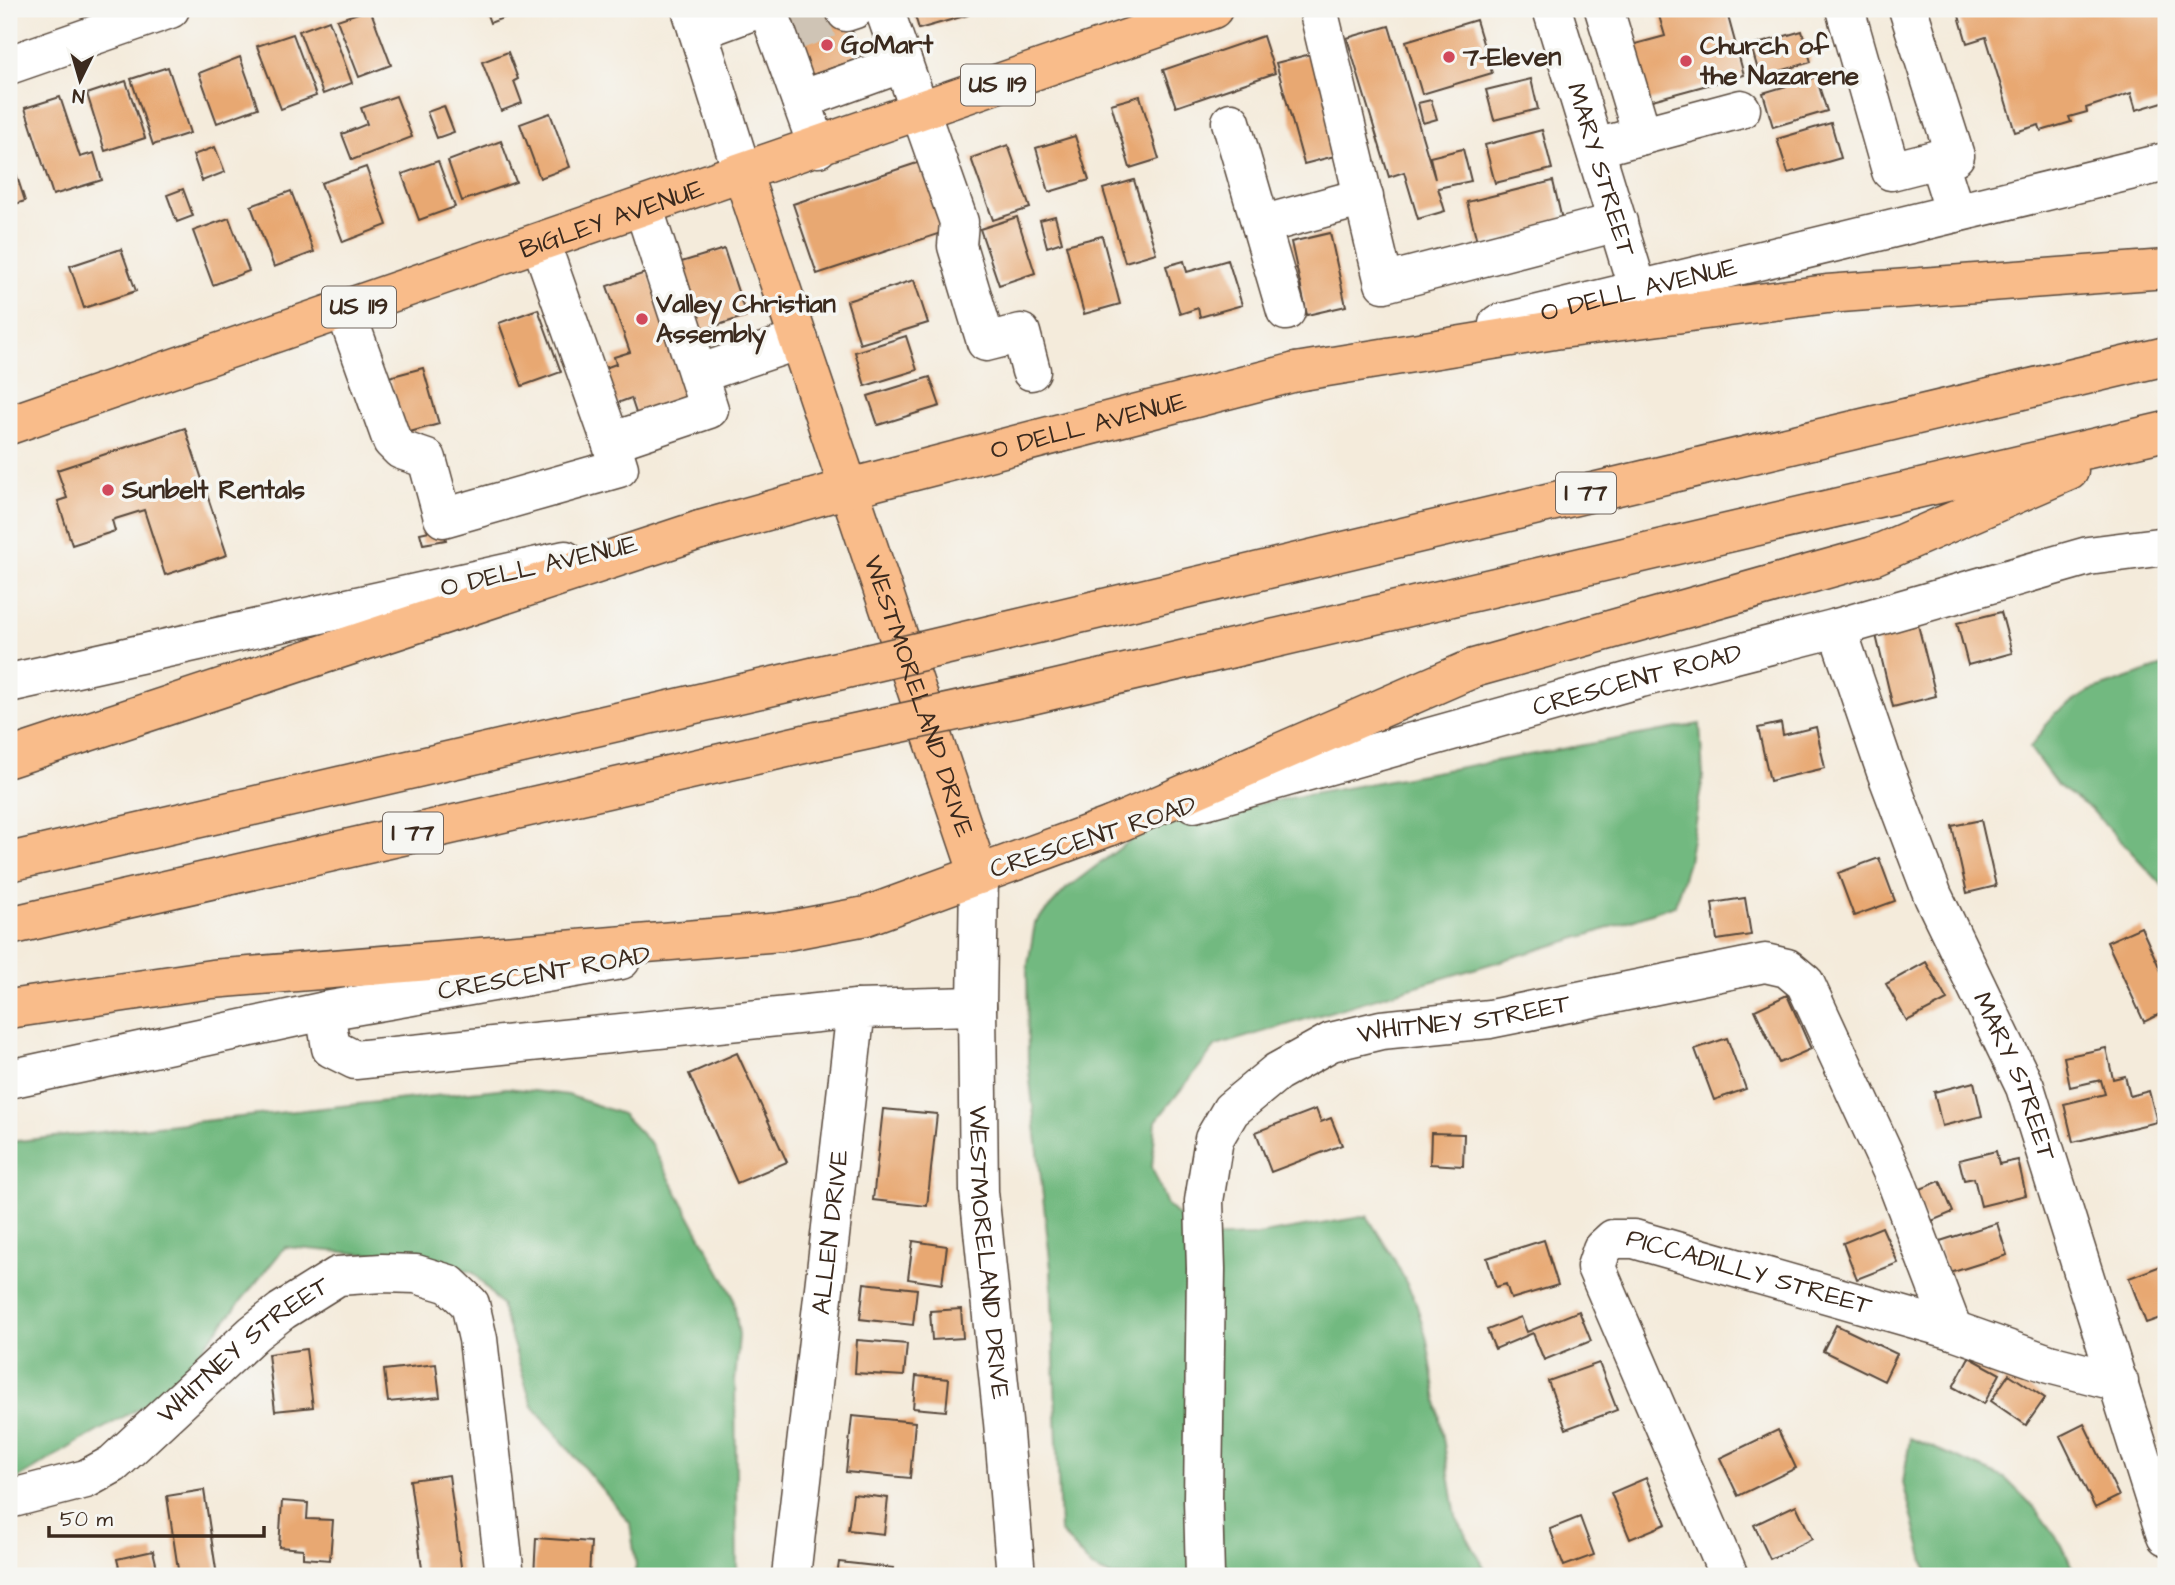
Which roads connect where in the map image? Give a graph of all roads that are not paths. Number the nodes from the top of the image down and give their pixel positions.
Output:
1 (884, 9) edge
2 (1213, 9) edge
3 (1318, 9) edge
4 (1552, 9) edge
5 (1604, 9) edge
6 (1844, 9) edge
7 (1908, 9) edge
8 (164, 10) edge
9 (694, 20) edge
10 (774, 22) edge
11 (903, 62) junction
12 (9, 65) edge
13 (801, 100) junction
14 (1741, 109) dead end
15 (921, 112) junction
16 (1231, 122) dead end
17 (1642, 135) junction
18 (818, 148) junction
19 (1595, 148) junction
20 (1938, 159) junction
21 (2166, 162) edge
22 (743, 175) junction
23 (1364, 197) junction
24 (643, 209) junction
25 (1955, 213) junction
26 (1618, 222) junction
27 (1261, 225) junction
28 (541, 244) junction
29 (2166, 269) edge
30 (1638, 290) junction
31 (1286, 311) dead end
32 (346, 312) junction
33 (799, 340) junction
34 (2166, 356) edge
35 (1031, 370) dead end
36 (1296, 372) junction
37 (698, 374) junction
38 (9, 425) edge
39 (2161, 432) edge
40 (611, 442) junction
41 (849, 488) junction
42 (700, 530) junction
43 (2166, 546) edge
44 (1837, 628) junction
45 (9, 683) edge
46 (9, 758) edge
47 (1111, 827) junction
48 (9, 862) edge
49 (979, 874) junction
50 (9, 926) edge
51 (781, 932) junction
52 (977, 1006) junction
53 (9, 1009) edge
54 (856, 1009) junction
55 (325, 1011) junction
56 (9, 1079) edge
57 (1953, 1330) junction
58 (2119, 1382) junction
59 (9, 1499) edge
60 (2166, 1536) edge
61 (505, 1576) edge
62 (791, 1576) edge
63 (1016, 1576) edge
64 (1205, 1576) edge
65 (1729, 1576) edge

1 - 11 street
2 - 15 main road, BIGLEY AVENUE / US 119
3 - 23 street
4 - 19 street, MARY STREET
5 - 17 street
6 - 20 street
7 - 20 street
8 - 12 street
9 - 10 street
9 - 22 street, WESTMORELAND DRIVE
10 - 13 street
11 - 13 street
11 - 15 street
13 - 18 street
14 - 17 street
15 - 18 main road, BIGLEY AVENUE / US 119
15 - 35 street
16 - 27 street
17 - 19 street
18 - 22 main road, BIGLEY AVENUE / US 119
19 - 26 street, MARY STREET
20 - 25 street
21 - 25 street, O DELL AVENUE
22 - 24 main road, BIGLEY AVENUE / US 119
22 - 33 main road, WESTMORELAND DRIVE
23 - 26 street
23 - 27 street
24 - 28 main road, BIGLEY AVENUE / US 119
24 - 37 street
25 - 30 street, O DELL AVENUE
26 - 30 street, MARY STREET
27 - 31 street
28 - 32 main road, BIGLEY AVENUE / US 119
28 - 40 street
29 - 36 main road
30 - 36 street, O DELL AVENUE
32 - 38 main road, BIGLEY AVENUE / US 119
32 - 40 street
33 - 37 street
33 - 41 main road, WESTMORELAND DRIVE
34 - 48 main road, I 77, bridge
36 - 41 main road, O DELL AVENUE
37 - 40 street
39 - 47 main road
39 - 50 main road, I 77, bridge
41 - 42 main road, O DELL AVENUE
41 - 49 main road, WESTMORELAND DRIVE
42 - 45 street, O DELL AVENUE
42 - 46 main road
43 - 44 street, CRESCENT ROAD
44 - 47 street, CRESCENT ROAD
44 - 58 street, MARY STREET
47 - 49 main road, CRESCENT ROAD
49 - 51 main road, CRESCENT ROAD
49 - 52 street, WESTMORELAND DRIVE
51 - 53 main road
51 - 55 street, CRESCENT ROAD
52 - 54 street
52 - 63 street, WESTMORELAND DRIVE
54 - 55 street
54 - 62 street, ALLEN DRIVE
55 - 56 street, CRESCENT ROAD
57 - 58 street, PICCADILLY STREET
57 - 64 street, WHITNEY STREET
57 - 65 street, PICCADILLY STREET
58 - 60 street, MARY STREET
59 - 61 street, WHITNEY STREET

